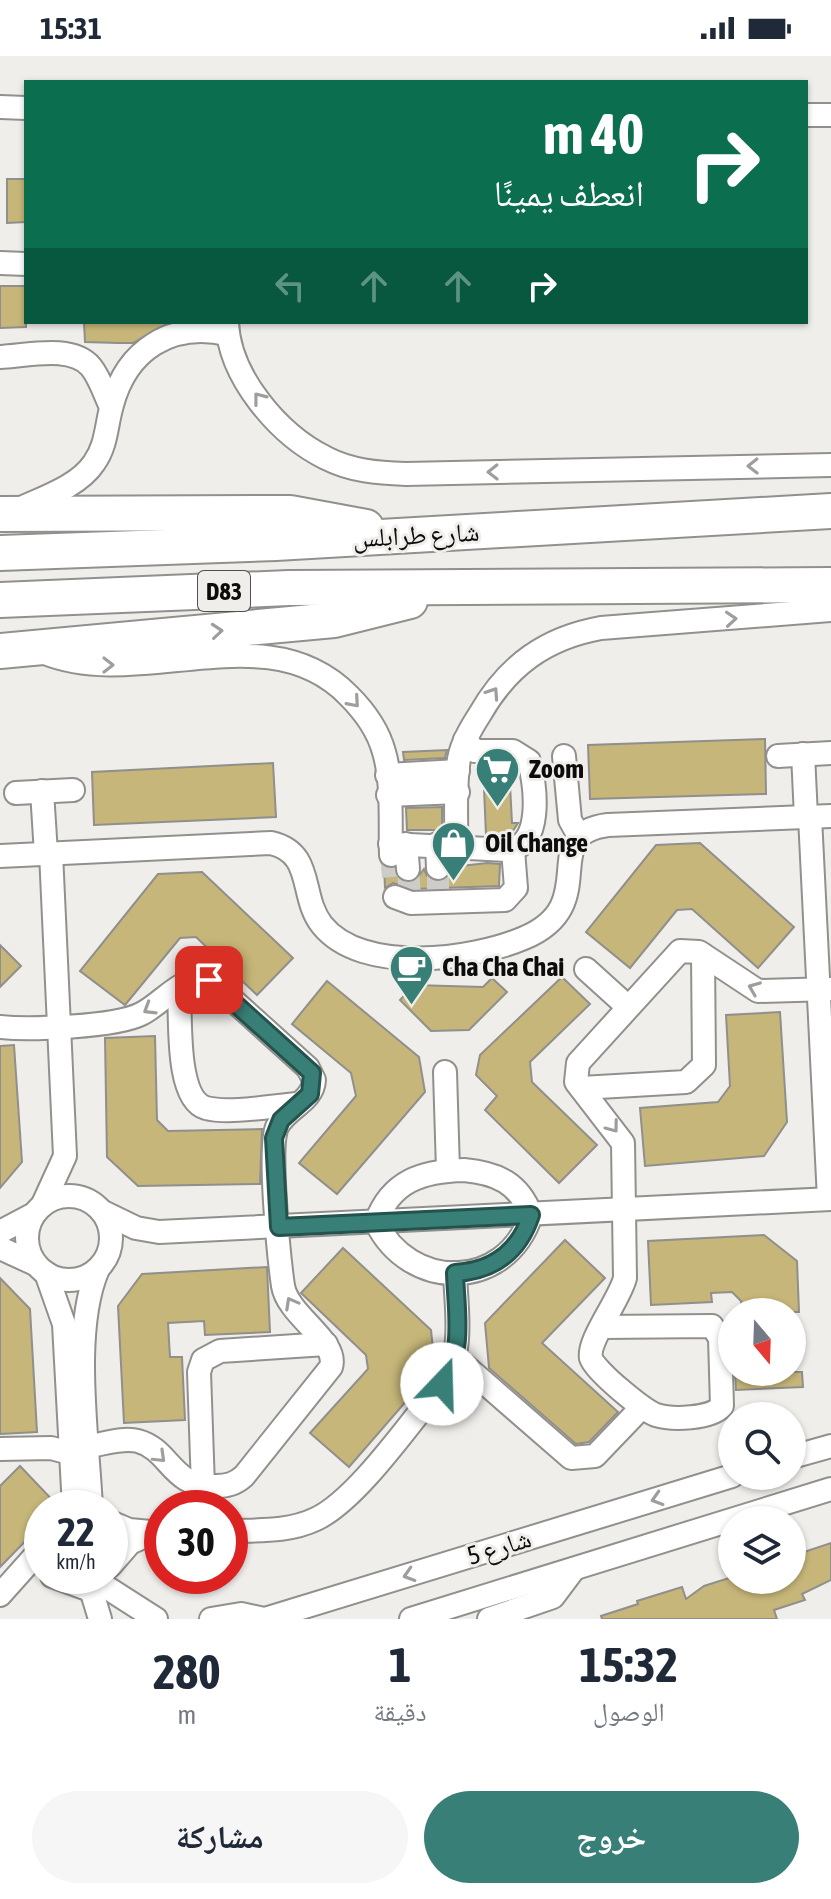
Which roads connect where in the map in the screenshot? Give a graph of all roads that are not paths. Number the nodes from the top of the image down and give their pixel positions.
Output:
1 (0, 107) edge
2 (24, 108) edge
3 (808, 115) edge
4 (831, 115) edge
5 (0, 263) edge
6 (24, 264) edge
7 (227, 328) edge
8 (0, 357) edge
9 (111, 407) junction
10 (831, 465) edge
11 (831, 511) edge
12 (5, 514) edge
13 (389, 536) junction
14 (0, 553) edge
15 (831, 585) edge
16 (449, 589) junction
17 (0, 600) edge
18 (831, 610) edge
19 (16, 650) edge
20 (465, 740) junction
21 (816, 754) edge
22 (564, 756) dead end
23 (778, 756) dead end
24 (458, 782) junction
25 (388, 785) junction
26 (16, 793) dead end
27 (816, 817) edge
28 (579, 836) junction
29 (513, 850) junction
30 (52, 853) junction
31 (419, 854) junction
32 (0, 856) edge
33 (420, 899) dead end
34 (703, 955) junction
35 (586, 969) dead end
36 (179, 988) junction
37 (825, 989) edge
38 (628, 1007) junction
39 (60, 1025) junction
40 (0, 1027) edge
41 (445, 1072) dead end
42 (581, 1088) junction
43 (298, 1104) junction
44 (65, 1156) junction
45 (448, 1170) junction
46 (830, 1199) edge
47 (98, 1208) junction
48 (38, 1209) junction
49 (627, 1211) junction
50 (531, 1215) junction
51 (376, 1222) junction
52 (279, 1227) junction
53 (0, 1232) edge
54 (159, 1232) junction
55 (0, 1248) edge
56 (103, 1263) junction
57 (40, 1269) junction
58 (455, 1273) junction
59 (603, 1327) junction
60 (326, 1344) junction
61 (455, 1357) junction
62 (642, 1407) junction
63 (831, 1446) edge
64 (0, 1449) edge
65 (79, 1449) junction
66 (806, 1453) edge
67 (718, 1480) edge
68 (203, 1487) junction
69 (831, 1489) edge
70 (76, 1490) edge
71 (87, 1490) edge
72 (248, 1530) edge
73 (574, 1569) junction
74 (24, 1570) edge
75 (24, 1577) edge
76 (18, 1578) junction
77 (102, 1594) edge
78 (108, 1594) edge
79 (0, 1595) edge
80 (119, 1619) edge
81 (156, 1619) edge
82 (211, 1619) edge
83 (265, 1619) edge
84 (411, 1619) edge
85 (489, 1619) edge

1 - 2 street
3 - 4 street
5 - 6 street
7 - 9 street
10 -> 7 street
8 - 9 street
9 - 12 street
11 - 13 highway, شارع طرابلس / D83
12 - 13 highway
13 - 14 highway, شارع طرابلس / D83
15 - 16 highway, شارع طرابلس / D83
16 - 17 highway, شارع طرابلس / D83
19 -> 16 highway
20 -> 18 street
19 -> 25 street
20 - 24 street
20 - 29 street
21 - 23 street
21 - 27 street
22 - 28 street
24 - 25 street
24 - 31 street
25 - 31 street
26 - 30 street
27 - 28 street
27 - 37 street
28 - 30 street
29 - 31 street
29 - 33 street
30 - 32 street
30 - 39 street
37 -> 34 street
34 - 38 street
34 - 42 street
35 - 38 street
36 -> 39 street
36 - 43 street
36 - 43 street
37 - 46 street
38 - 42 street
39 - 40 street
39 - 44 street
41 - 45 street
42 -> 49 street
43 - 52 street
44 - 47 street
44 - 48 street
45 - 50 street
45 - 51 street
46 - 49 street
47 - 48 street
47 - 54 street
47 - 56 street
48 - 53 street
48 - 57 street
49 - 50 street
49 - 59 street
50 - 51 street
50 - 58 street
51 - 52 street
51 - 58 street
52 - 54 street
60 -> 52 street
54 - 56 street
55 - 57 street
56 - 57 street
56 - 65 street
57 - 65 street
58 - 61 street
59 - 62 street
59 - 62 street
60 - 68 street
60 - 68 street
61 - 62 street
61 - 72 street
63 - 66 street
64 - 65 street
65 -> 68 street
65 - 70 street
65 - 71 street
67 -> 83 street, شارع 5
69 - 73 street, شارع 5
73 - 84 street, شارع 5
73 - 85 street
74 - 76 street
75 - 76 street
76 - 79 street
77 - 80 street
78 - 81 street
82 - 83 street

